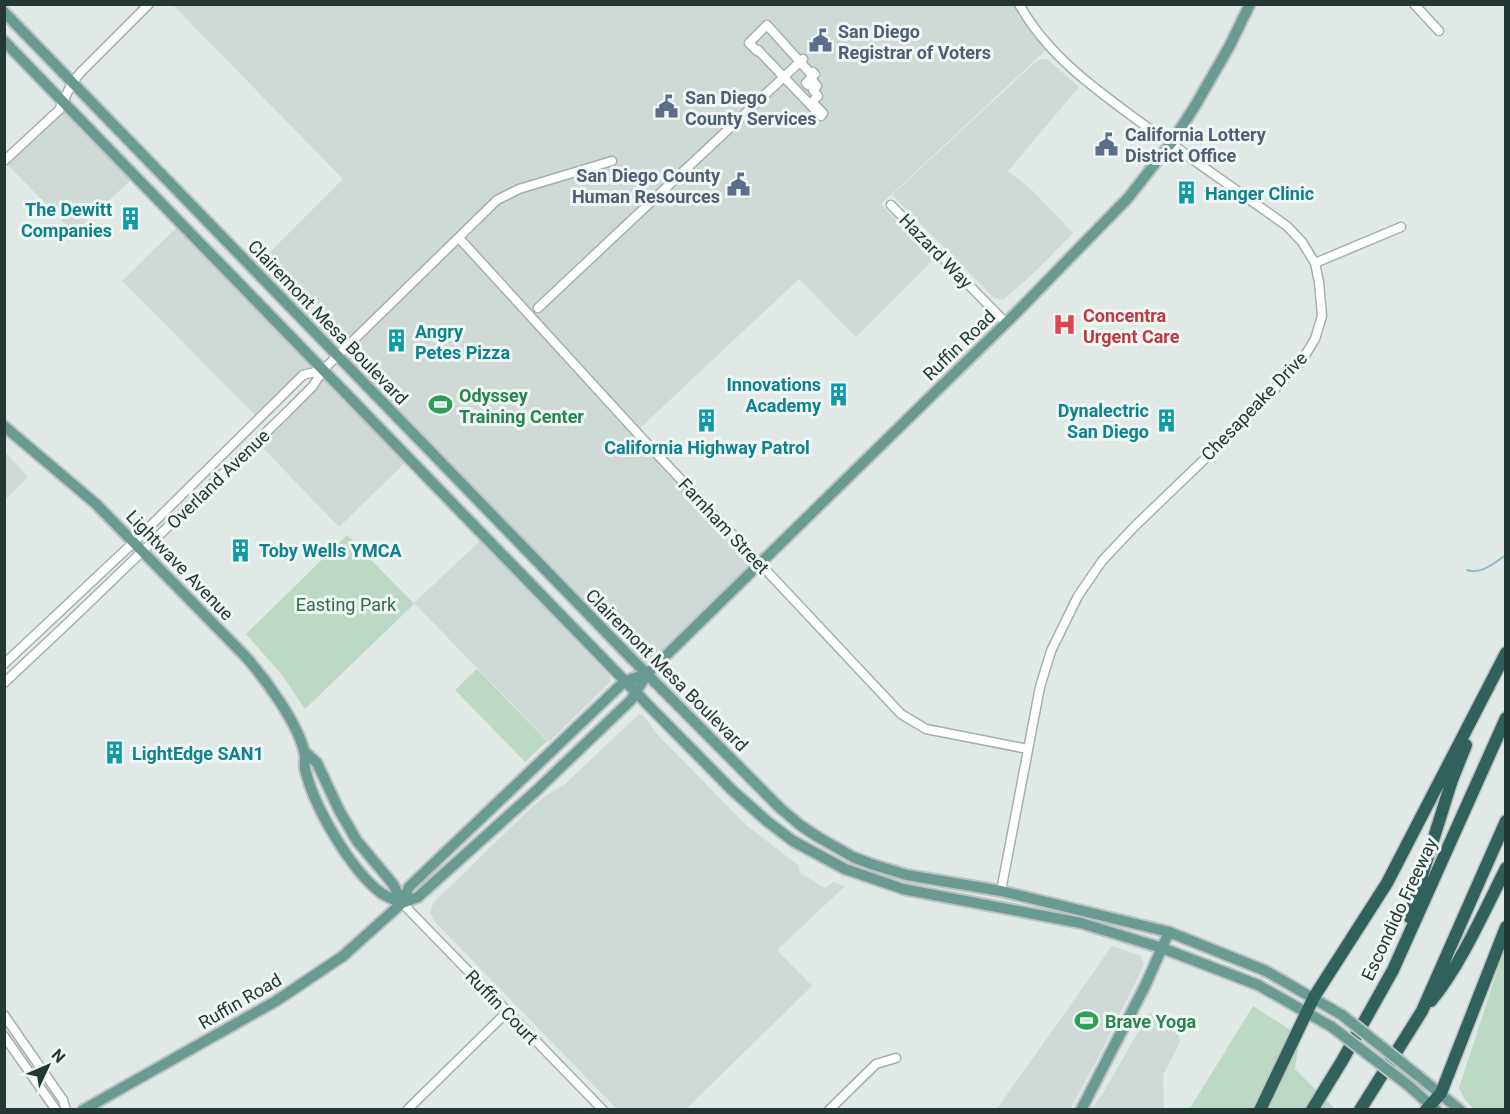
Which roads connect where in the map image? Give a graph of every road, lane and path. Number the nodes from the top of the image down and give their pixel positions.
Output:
1 (149, 4) edge
2 (1019, 4) edge
3 (1250, 4) edge
4 (1414, 4) edge
5 (6, 14) edge
6 (1439, 31) dead end
7 (4, 40) edge
8 (801, 61) junction
9 (784, 77) junction
10 (72, 83) junction
11 (63, 102) junction
12 (1172, 142) junction
13 (4, 161) edge
14 (612, 161) dead end
15 (891, 204) dead end
16 (1401, 227) dead end
17 (459, 238) junction
18 (1315, 263) junction
19 (538, 308) dead end
20 (1006, 323) junction
21 (338, 357) junction
22 (323, 370) junction
23 (4, 426) edge
24 (134, 542) junction
25 (143, 551) junction
26 (759, 563) junction
27 (1506, 655) edge
28 (4, 664) edge
29 (647, 674) junction
30 (624, 681) junction
31 (4, 682) edge
32 (637, 693) junction
33 (1506, 718) edge
34 (1028, 749) junction
35 (304, 751) junction
36 (1506, 820) edge
37 (1506, 868) edge
38 (1001, 891) junction
39 (402, 903) junction
40 (1506, 927) edge
41 (1169, 932) junction
42 (1162, 948) junction
43 (1393, 970) junction
44 (1314, 997) junction
45 (1307, 1011) junction
46 (1422, 1011) junction
47 (507, 1012) junction
48 (4, 1015) edge
49 (4, 1036) edge
50 (896, 1058) dead end
51 (1441, 1093) junction
52 (1431, 1108) edge
53 (56, 1110) edge
54 (66, 1110) edge
55 (83, 1110) edge
56 (407, 1110) edge
57 (603, 1110) edge
58 (830, 1110) edge
59 (1081, 1110) edge
60 (1260, 1110) edge
61 (1312, 1110) edge
62 (1360, 1110) edge
63 (1460, 1110) edge

1 - 10 street
2 - 12 street, Chesapeake Drive
3 - 12 main road, Ruffin Road
4 - 6 street
5 - 10 main road, Clairemont Mesa Boulevard
7 - 11 main road, Clairemont Mesa Boulevard
8 - 9 street
8 - 9 street
8 - 9 street
9 - 19 street
10 - 11 street
10 - 21 main road, Clairemont Mesa Boulevard
11 - 13 street
11 - 22 main road, Clairemont Mesa Boulevard
12 - 18 street, Chesapeake Drive
12 - 20 main road, Ruffin Road
14 - 17 street, Overland Avenue
15 - 20 street, Hazard Way
16 - 18 street
17 - 21 street, Overland Avenue
17 - 26 street, Farnham Street
18 - 34 street, Chesapeake Drive
20 - 26 main road, Ruffin Road
21 - 22 street, Overland Avenue
21 - 29 main road, Clairemont Mesa Boulevard
22 - 24 street, Overland Avenue
22 - 25 street, Overland Avenue
22 - 30 main road, Clairemont Mesa Boulevard
23 - 24 main road, Lightwave Avenue
24 - 25 main road, Lightwave Avenue
24 - 28 street, Overland Avenue
25 - 31 street, Overland Avenue
25 - 35 main road, Lightwave Avenue
26 - 29 main road, Ruffin Road
26 - 34 street, Farnham Street
27 - 43 highway
27 - 44 highway
29 - 30 main road, Ruffin Road
29 - 32 main road, Ruffin Road
29 - 38 main road, Clairemont Mesa Boulevard
30 - 32 main road, Clairemont Mesa Boulevard
30 - 39 main road, Ruffin Road
32 - 39 main road, Ruffin Road
32 - 42 main road, Clairemont Mesa Boulevard
33 - 43 highway, Escondido Freeway
34 - 38 street, Chesapeake Drive
35 - 39 main road, Lightwave Avenue
35 - 39 main road, Lightwave Avenue
36 - 46 highway
37 - 46 highway
38 - 41 main road, Clairemont Mesa Boulevard
39 - 47 street, Ruffin Court
39 - 55 main road, Ruffin Road
40 - 51 highway
41 - 42 main road
41 - 44 main road, Clairemont Mesa Boulevard
42 - 45 main road, Clairemont Mesa Boulevard
42 - 59 main road
43 - 61 highway, Escondido Freeway
44 - 45 highway
44 - 51 main road, Clairemont Mesa Boulevard, bridge
45 - 52 main road, Clairemont Mesa Boulevard, bridge
45 - 60 highway
46 - 62 highway
47 - 56 street
47 - 57 street, Ruffin Court
48 - 54 street
49 - 53 street
50 - 58 street
51 - 52 highway
51 - 63 main road, Clairemont Mesa Boulevard

